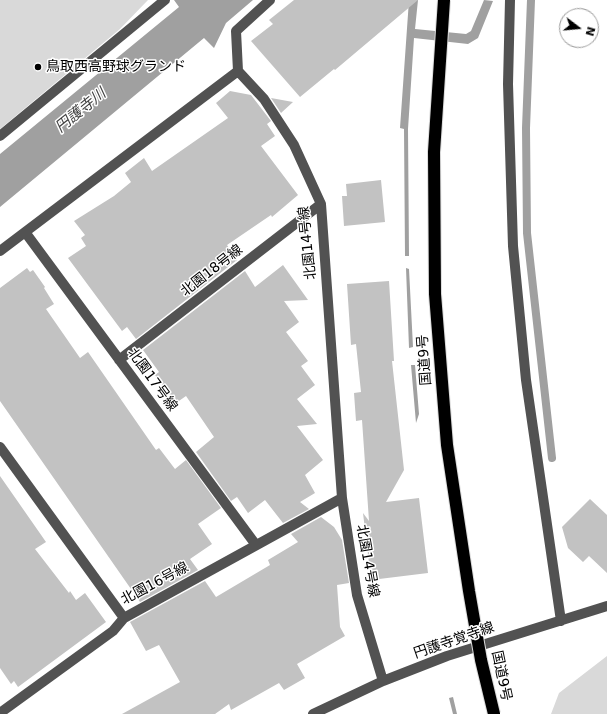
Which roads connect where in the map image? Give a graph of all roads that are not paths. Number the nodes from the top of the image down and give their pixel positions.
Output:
1 (165, 0) edge
2 (270, 0) edge
3 (444, 0) edge
4 (510, 0) edge
5 (238, 71) junction
6 (0, 136) edge
7 (321, 204) junction
8 (25, 232) junction
9 (0, 251) edge
10 (119, 360) junction
11 (0, 447) edge
12 (342, 498) junction
13 (256, 545) junction
14 (607, 606) edge
15 (124, 618) junction
16 (561, 621) junction
17 (383, 681) junction
18 (0, 713) edge
19 (313, 714) edge
20 (494, 714) edge

1 - 6 street
2 - 5 street
3 - 20 highway, 国道9号, bridge
4 - 16 street
5 - 7 street, 北園14号線
5 - 8 street
7 - 10 street, 北園18号線
7 - 12 street, 北園14号線
8 - 9 street
8 - 10 street, 北園17号線
10 - 13 street, 北園17号線
11 - 15 street, 北園16号線
12 - 13 street, 北園16号線
12 - 17 street, 北園14号線
13 - 15 street, 北園16号線
14 - 16 street, 円護寺覚寺線
15 - 18 street
16 - 17 street, 円護寺覚寺線
17 - 19 street, 円護寺覚寺線

